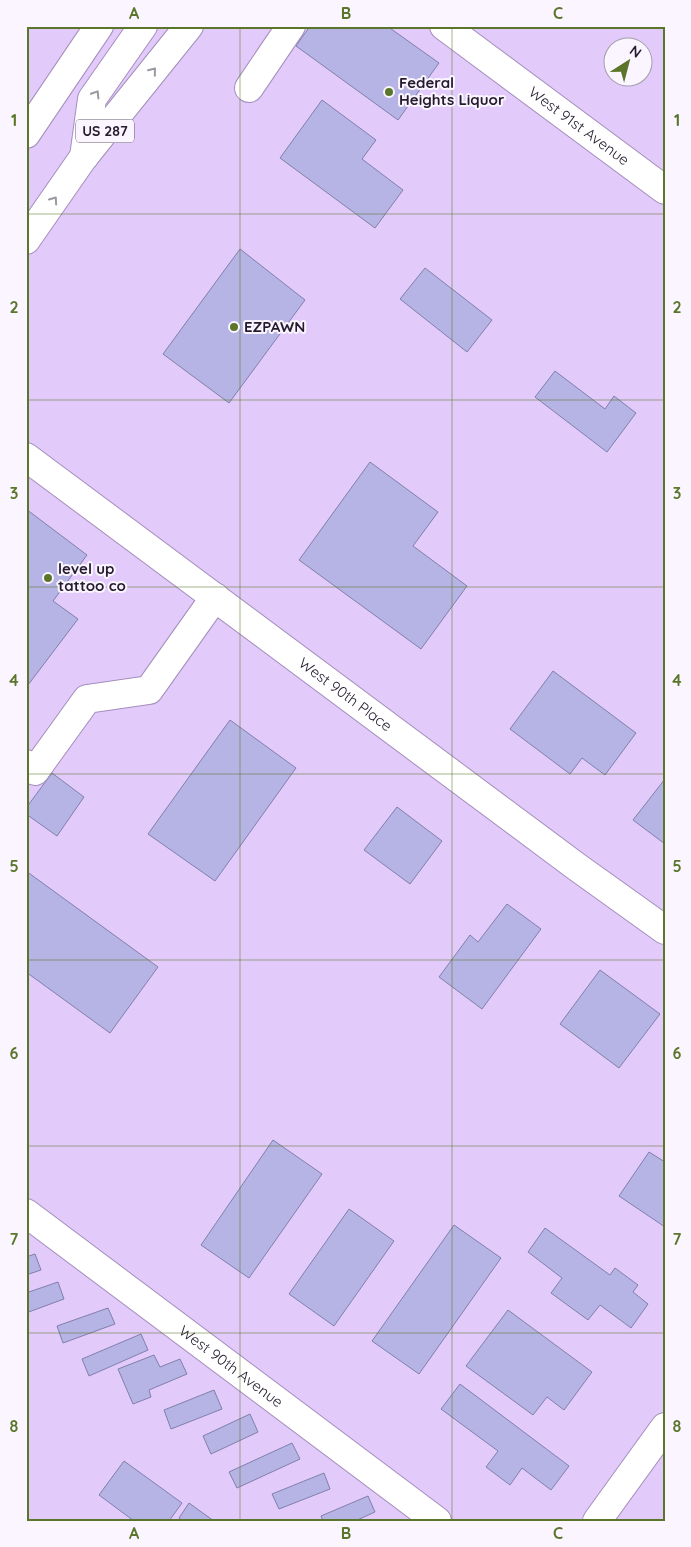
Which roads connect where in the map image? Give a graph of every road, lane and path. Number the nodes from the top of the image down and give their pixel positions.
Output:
1 (99, 26) edge
2 (143, 26) edge
3 (189, 26) edge
4 (291, 26) edge
5 (444, 26) edge
6 (249, 88) dead end
7 (26, 134) edge
8 (84, 158) junction
9 (665, 190) edge
10 (26, 240) edge
11 (26, 457) edge
12 (215, 597) junction
13 (26, 764) edge
14 (665, 930) edge
15 (26, 1213) edge
16 (665, 1427) edge
17 (437, 1521) edge
18 (598, 1521) edge

1 - 7 street
8 -> 2 street
8 -> 3 street, US 287
4 - 6 street
5 - 9 street, West 91st Avenue
10 -> 8 street, US 287
11 - 12 street, West 90th Place
12 - 13 street
12 - 14 street, West 90th Place
15 - 17 street, West 90th Avenue
16 - 18 street

